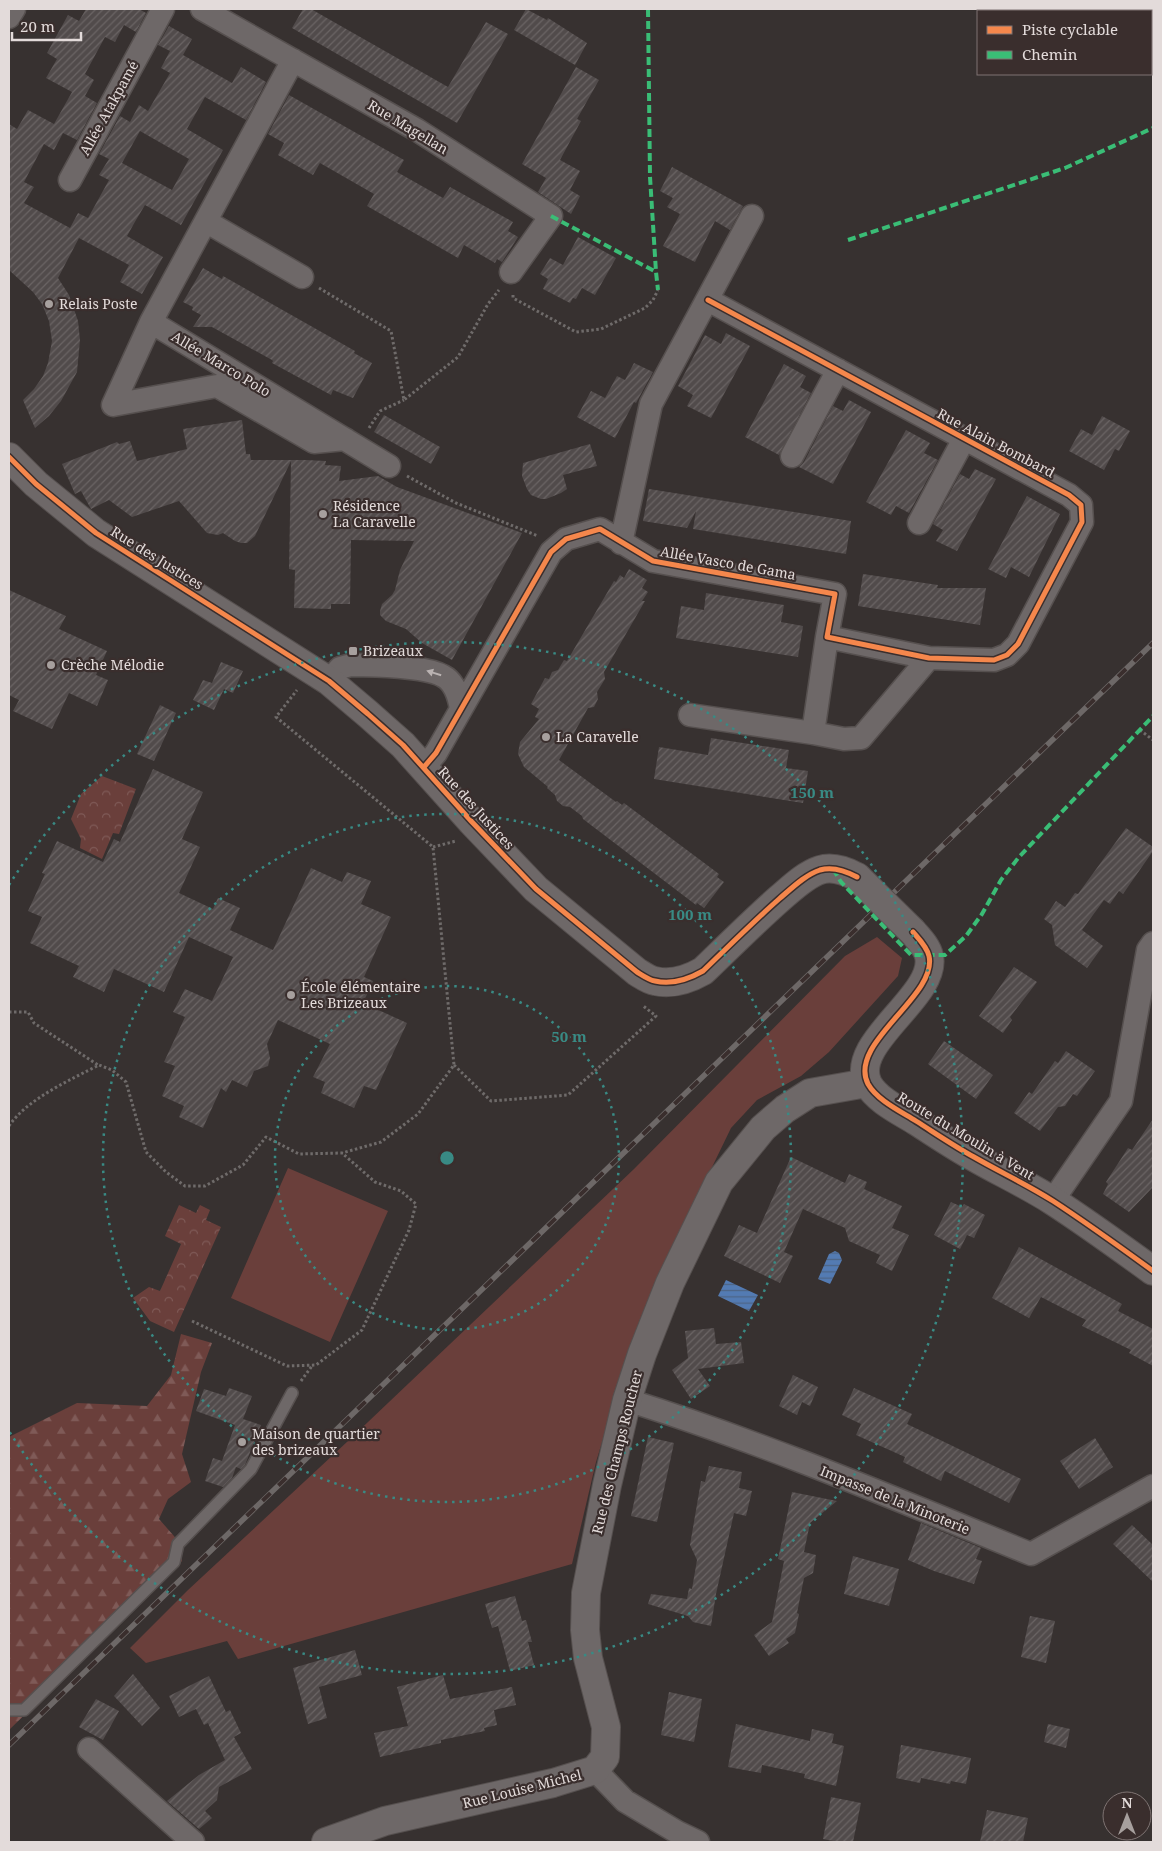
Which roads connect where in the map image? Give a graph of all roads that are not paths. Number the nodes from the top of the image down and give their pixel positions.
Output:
1 (14, 9) edge
2 (163, 9) edge
3 (202, 9) edge
4 (9, 17) edge
5 (293, 60) junction
6 (70, 180) dead end
7 (752, 216) dead end
8 (206, 222) junction
9 (511, 272) road end
10 (302, 277) road end
11 (708, 300) junction
12 (151, 322) junction
13 (838, 370) junction
14 (964, 438) junction
15 (351, 443) junction
16 (9, 456) edge
17 (792, 456) dead end
18 (389, 466) road end
19 (919, 523) dead end
20 (621, 542) junction
21 (827, 637) junction
22 (929, 658) junction
23 (321, 675) junction
24 (461, 709) junction
25 (690, 715) dead end
26 (813, 734) junction
27 (424, 768) junction
28 (1153, 943) edge
29 (867, 1083) junction
30 (1054, 1201) junction
31 (1153, 1271) edge
32 (292, 1393) dead end
33 (627, 1400) junction
34 (1153, 1486) edge
35 (9, 1710) edge
36 (89, 1749) dead end
37 (596, 1770) junction
38 (193, 1842) edge
39 (326, 1842) edge
40 (698, 1842) edge

1 - 4 street
2 - 6 street, Allée Atakpamé
3 - 5 street, Rue Magellan
5 - 8 street
5 - 9 street, Rue Magellan
7 - 11 street
8 - 10 street
8 - 12 street
11 - 13 street, Rue Alain Bombard
11 - 20 street
12 - 15 street, Allée Marco Polo
12 - 15 street
13 - 14 street, Rue Alain Bombard
13 - 17 street
14 - 19 street
14 - 22 street, Rue Alain Bombard
15 - 18 street, Allée Marco Polo
16 - 23 street, Rue des Justices
20 - 21 street, Allée Vasco de Gama
20 - 24 street, Allée Vasco de Gama
21 - 22 street
21 - 26 street
22 - 26 street
24 -> 23 street
23 - 27 street, Rue des Justices
24 - 27 street, Allée Vasco de Gama
25 - 26 street
27 - 29 street, Rue des Justices, bridge
28 - 30 street
29 - 30 street, Route du Moulin à Vent
29 - 33 street, Rue des Champs Roucher
30 - 31 street, Route du Moulin à Vent
32 - 35 lane
33 - 34 street, Impasse de la Minoterie
33 - 37 street, Rue des Champs Roucher
36 - 38 street
37 - 39 street, Rue Louise Michel
37 - 40 street, Rue Louise Michel

